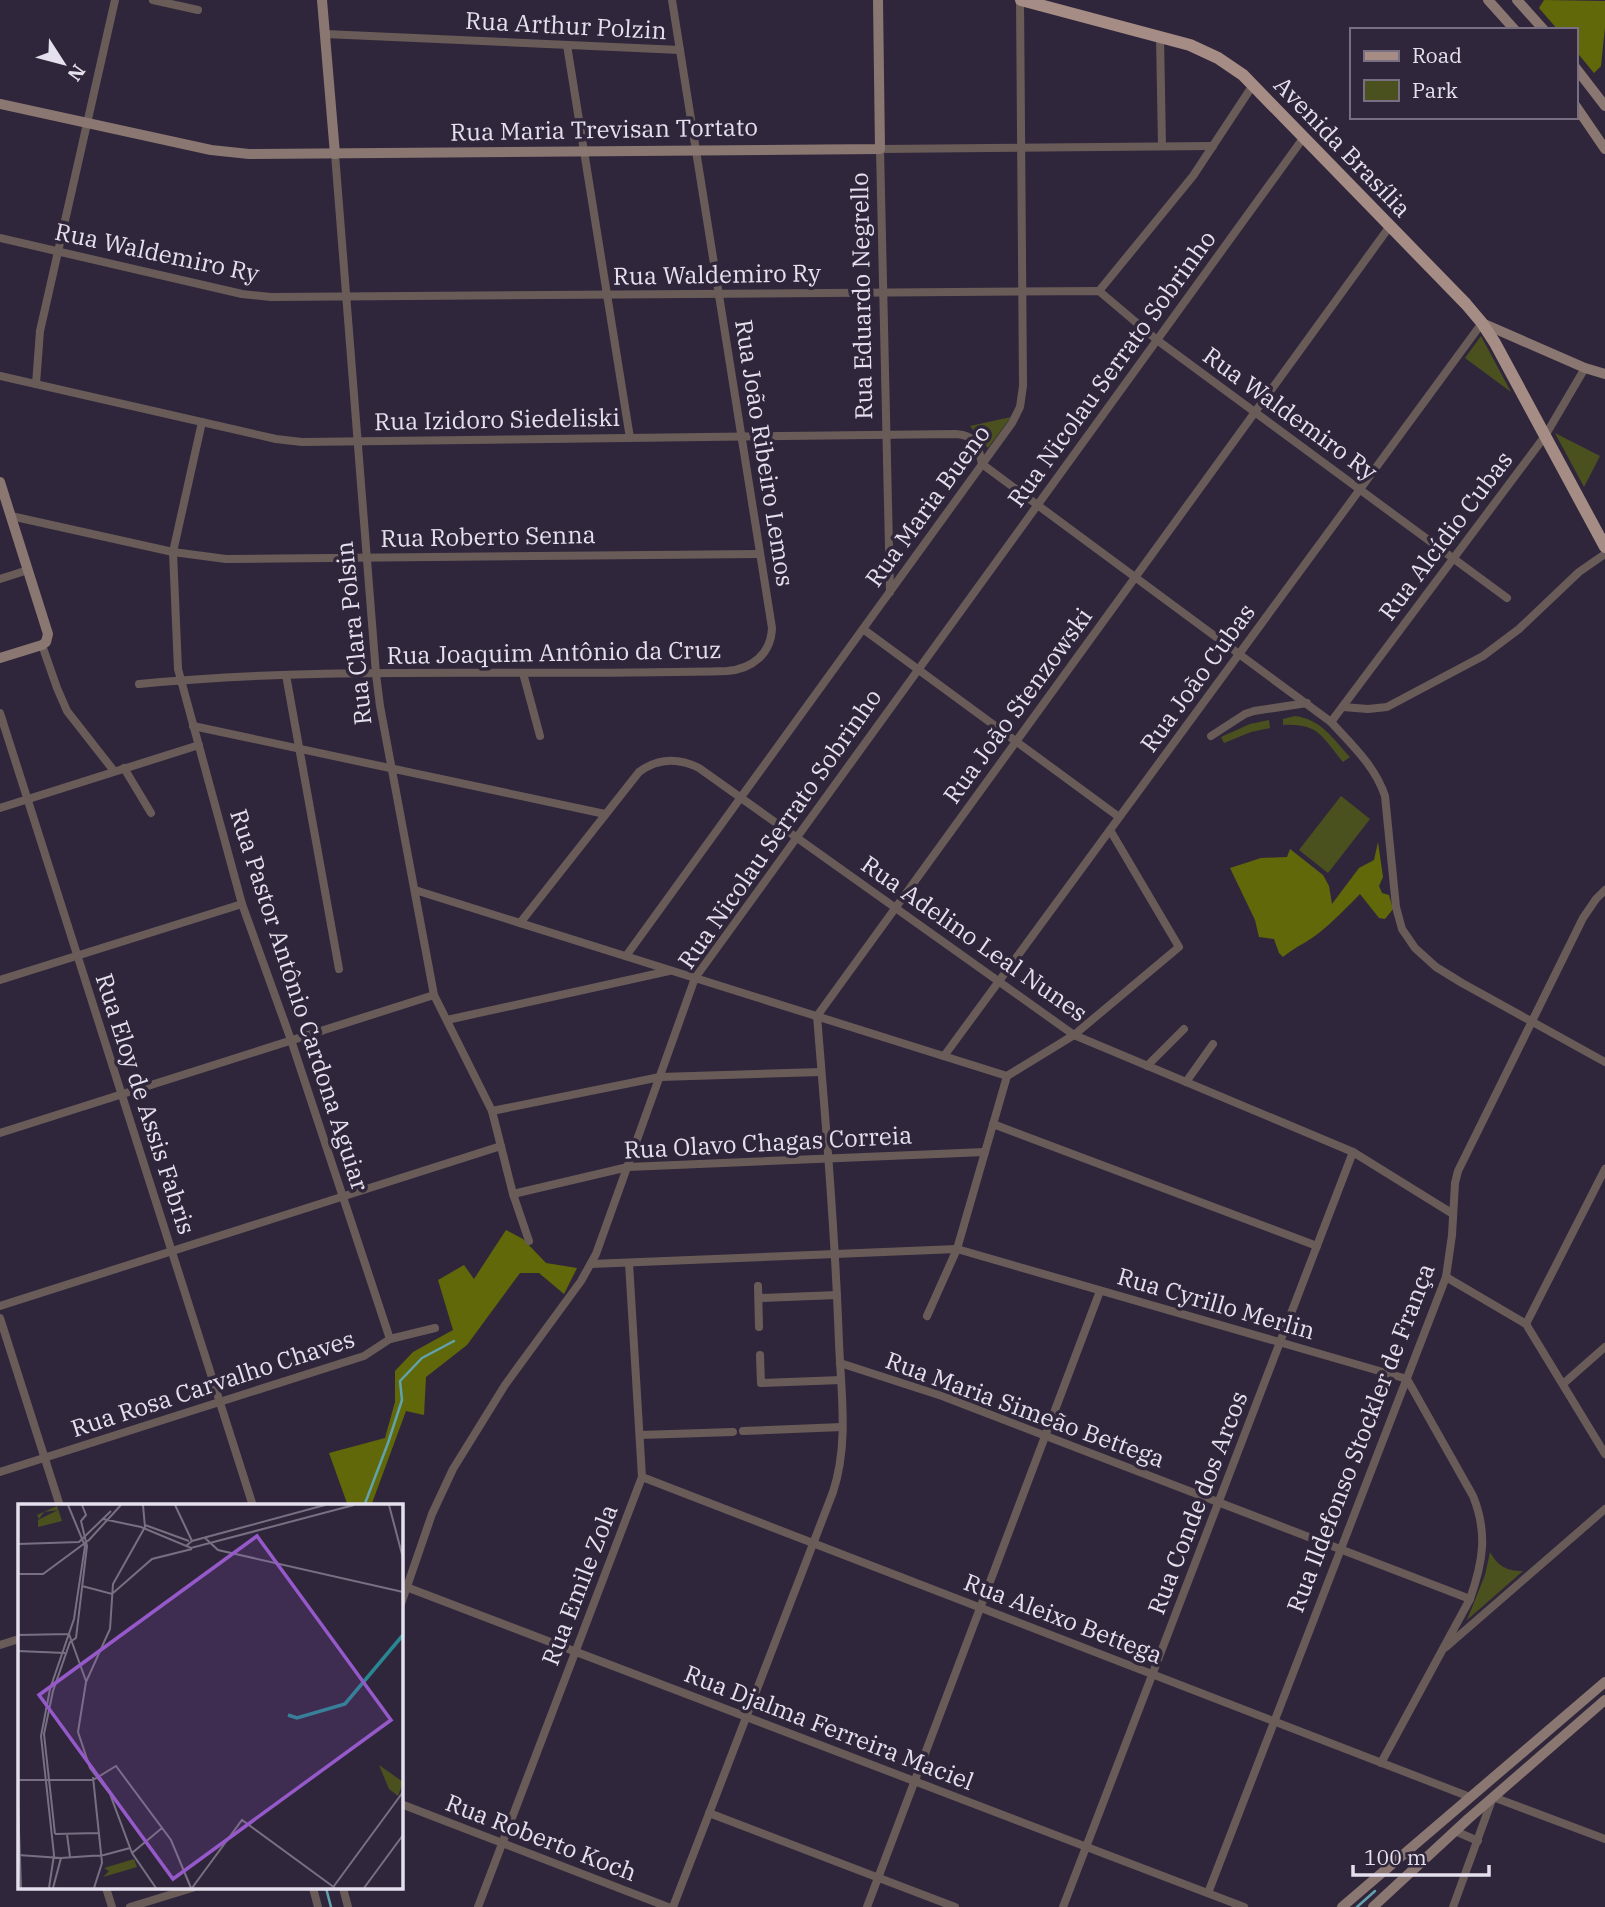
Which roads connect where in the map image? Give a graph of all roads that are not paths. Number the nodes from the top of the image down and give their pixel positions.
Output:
1 (115, 0) edge
2 (153, 0) edge
3 (322, 0) edge
4 (672, 0) edge
5 (878, 0) edge
6 (1021, 0) edge
7 (1488, 0) edge
8 (1517, 0) edge
9 (198, 10) dead end
10 (1513, 28) edge
11 (1542, 28) edge
12 (325, 34) junction
13 (1160, 36) junction
14 (567, 45) junction
15 (680, 50) junction
16 (1577, 70) edge
17 (1253, 85) junction
18 (0, 104) edge
19 (1605, 106) edge
20 (1577, 108) edge
21 (87, 123) junction
22 (1304, 137) junction
23 (1162, 146) junction
24 (1213, 146) junction
25 (1021, 148) junction
26 (880, 149) junction
27 (1605, 149) edge
28 (696, 150) junction
29 (584, 151) junction
30 (335, 154) junction
31 (1390, 226) junction
32 (0, 238) edge
33 (58, 251) junction
34 (1022, 291) junction
35 (1099, 291) junction
36 (883, 292) junction
37 (719, 294) junction
38 (607, 295) junction
39 (346, 297) junction
40 (1482, 323) junction
41 (1157, 340) junction
42 (1585, 368) junction
43 (1605, 374) edge
44 (0, 376) edge
45 (36, 384) junction
46 (1255, 412) junction
47 (202, 422) junction
48 (886, 435) junction
49 (742, 436) junction
50 (1545, 436) junction
51 (630, 438) junction
52 (358, 442) junction
53 (982, 464) junction
54 (0, 481) edge
55 (1360, 489) junction
56 (3, 503) edge
57 (1037, 505) junction
58 (11, 516) junction
59 (1605, 547) edge
60 (173, 552) junction
61 (760, 554) junction
62 (1605, 554) edge
63 (367, 558) junction
64 (1454, 558) junction
65 (28, 570) junction
66 (1135, 577) junction
67 (0, 579) edge
68 (890, 592) junction
69 (1507, 598) dead end
70 (863, 629) junction
71 (42, 645) junction
72 (1239, 654) junction
73 (0, 658) edge
74 (758, 660) joint
75 (918, 669) junction
76 (523, 673) junction
77 (286, 674) junction
78 (376, 674) junction
79 (181, 680) junction
80 (139, 684) dead end
81 (1307, 704) junction
82 (1343, 707) junction
83 (0, 713) edge
84 (1331, 722) junction
85 (193, 726) junction
86 (540, 736) dead end
87 (1211, 736) dead end
88 (1016, 741) junction
89 (198, 745) junction
90 (299, 748) junction
91 (124, 768) junction
92 (392, 768) junction
93 (114, 771) junction
94 (741, 797) junction
95 (27, 799) junction
96 (0, 808) edge
97 (151, 813) dead end
98 (605, 814) junction
99 (1119, 817) junction
100 (1110, 830) junction
101 (797, 837) junction
102 (415, 890) junction
103 (1605, 890) edge
104 (242, 904) junction
105 (895, 908) junction
106 (520, 923) junction
107 (78, 956) junction
108 (626, 957) junction
109 (340, 969) dead end
110 (670, 970) junction
111 (695, 978) junction
112 (0, 981) edge
113 (999, 981) junction
114 (434, 995) junction
115 (817, 1016) junction
116 (446, 1020) junction
117 (1531, 1022) junction
118 (1184, 1029) dead end
119 (1074, 1035) junction
120 (291, 1040) junction
121 (1213, 1044) dead end
122 (944, 1056) junction
123 (1605, 1062) edge
124 (1147, 1066) junction
125 (821, 1072) junction
126 (1007, 1076) junction
127 (660, 1077) junction
128 (1186, 1082) junction
129 (121, 1094) junction
130 (492, 1111) junction
131 (993, 1124) junction
132 (0, 1133) edge
133 (501, 1146) junction
134 (985, 1152) junction
135 (1353, 1152) junction
136 (828, 1158) junction
137 (628, 1167) junction
138 (1605, 1169) edge
139 (513, 1194) junction
140 (343, 1196) junction
141 (1453, 1214) junction
142 (529, 1241) dead end
143 (1317, 1246) junction
144 (957, 1250) junction
145 (171, 1251) junction
146 (836, 1254) junction
147 (629, 1263) junction
148 (591, 1264) junction
149 (1446, 1276) junction
150 (758, 1286) dead end
151 (1100, 1291) junction
152 (837, 1295) junction
153 (759, 1298) junction
154 (0, 1306) edge
155 (927, 1316) dead end
156 (0, 1318) edge
157 (1526, 1324) junction
158 (759, 1327) dead end
159 (435, 1328) dead end
160 (390, 1339) junction
161 (1280, 1343) junction
162 (1605, 1347) edge
163 (760, 1355) dead end
164 (840, 1363) junction
165 (1406, 1379) junction
166 (841, 1380) junction
167 (1563, 1384) junction
168 (219, 1402) junction
169 (842, 1427) junction
170 (640, 1435) junction
171 (1045, 1436) junction
172 (1605, 1454) edge
173 (45, 1458) junction
174 (0, 1472) edge
175 (642, 1477) junction
176 (1218, 1503) junction
177 (59, 1504) edge
178 (252, 1504) edge
179 (1605, 1509) edge
180 (813, 1543) junction
181 (1341, 1550) junction
182 (404, 1586) edge
183 (1470, 1599) junction
184 (980, 1608) junction
185 (18, 1639) edge
186 (0, 1645) edge
187 (575, 1651) junction
188 (1442, 1651) junction
189 (1152, 1674) junction
190 (1605, 1682) edge
191 (1605, 1700) edge
192 (746, 1717) junction
193 (1274, 1721) junction
194 (1381, 1763) junction
195 (915, 1781) junction
196 (1470, 1797) junction
197 (1493, 1797) junction
198 (402, 1804) edge
199 (709, 1813) junction
200 (1455, 1831) junction
201 (1605, 1839) edge
202 (1478, 1841) junction
203 (502, 1843) junction
204 (1086, 1847) junction
205 (878, 1877) junction
206 (107, 1890) edge
207 (185, 1890) edge
208 (314, 1890) edge
209 (344, 1890) edge
210 (1208, 1893) junction
211 (113, 1907) edge
212 (130, 1907) edge
213 (318, 1907) edge
214 (348, 1907) edge
215 (478, 1907) edge
216 (671, 1907) edge
217 (867, 1907) edge
218 (956, 1907) edge
219 (1063, 1907) edge
220 (1244, 1907) edge
221 (1342, 1907) edge
222 (1373, 1907) edge
223 (1453, 1907) edge

1 - 21 street
2 - 9 street
3 - 12 main road, Rua Clara Polsin
4 - 15 street, Rua João Ribeiro Lemos
5 - 26 main road, Rua Eduardo Negrello
6 - 13 main road, Avenida Brasília
6 - 25 street, Rua Maria Bueno
7 - 10 main road
8 - 11 main road
12 - 14 street, Rua Arthur Polzin
12 - 30 main road, Rua Clara Polsin
13 - 17 main road, Avenida Brasília
13 - 23 street
14 - 15 street, Rua Arthur Polzin
14 - 29 street
15 - 28 street, Rua João Ribeiro Lemos
16 - 19 main road
17 - 22 main road, Avenida Brasília
17 - 24 street
18 - 21 main road, Rua Maria Trevisan Tortato
20 - 27 main road
21 - 30 main road, Rua Maria Trevisan Tortato
21 - 33 street
22 - 31 main road, Avenida Brasília
22 - 41 street, Rua Nicolau Serrato Sobrinho
23 - 24 street, Rua Maria Trevisan Tortato
23 - 25 street, Rua Maria Trevisan Tortato
24 - 35 street
25 - 26 street, Rua Maria Trevisan Tortato
25 - 34 street, Rua Maria Bueno
26 - 28 main road, Rua Maria Trevisan Tortato
26 - 36 street, Rua Eduardo Negrello
28 - 29 main road, Rua Maria Trevisan Tortato
28 - 37 street, Rua João Ribeiro Lemos
29 - 30 main road, Rua Maria Trevisan Tortato
29 - 38 street
30 - 39 street, Rua Clara Polsin
31 - 40 main road, Avenida Brasília
31 - 46 street, Rua João Stenzowski
32 - 33 street, Rua Waldemiro Ry
33 - 39 street, Rua Waldemiro Ry
33 - 45 street
34 - 35 street, Rua Waldemiro Ry
34 - 36 street, Rua Waldemiro Ry
34 - 53 street, Rua Maria Bueno
35 - 41 street, Rua Waldemiro Ry
36 - 37 street, Rua Waldemiro Ry
36 - 48 street, Rua Eduardo Negrello
37 - 38 street, Rua Waldemiro Ry
37 - 49 street, Rua João Ribeiro Lemos
38 - 39 street, Rua Waldemiro Ry
38 - 51 street
39 - 52 street, Rua Clara Polsin
40 - 42 main road, Avenida Brasília
40 - 50 main road
40 - 55 street, Rua João Cubas
41 - 46 street, Rua Waldemiro Ry
41 - 57 street, Rua Nicolau Serrato Sobrinho
42 - 43 main road, Avenida Brasília
42 - 50 street, Rua Alcídio Cubas
44 - 45 street, Rua Izidoro Siedeliski
45 - 47 street, Rua Izidoro Siedeliski
46 - 55 street, Rua Waldemiro Ry
46 - 66 street, Rua João Stenzowski
47 - 52 street, Rua Izidoro Siedeliski
47 - 60 street, Rua Pastor Antônio Cardona Aguiar
48 - 49 street, Rua Izidoro Siedeliski
48 - 53 street, Rua Izidoro Siedeliski
48 - 68 street, Rua Eduardo Negrello
49 - 51 street, Rua Izidoro Siedeliski
49 - 61 street, Rua João Ribeiro Lemos
50 - 59 main road
50 - 64 street, Rua Alcídio Cubas
51 - 52 street, Rua Izidoro Siedeliski
52 - 63 street, Rua Clara Polsin
53 - 57 street
53 - 68 street, Rua Maria Bueno
54 - 56 main road
55 - 64 street, Rua Waldemiro Ry
55 - 72 street, Rua João Cubas
56 - 58 main road
57 - 66 street
57 - 75 street, Rua Nicolau Serrato Sobrinho
58 - 60 street, Rua Roberto Senna
58 - 65 main road
60 - 63 street, Rua Roberto Senna
60 - 79 street, Rua Pastor Antônio Cardona Aguiar
61 - 63 street, Rua Roberto Senna
61 - 74 street, Rua João Ribeiro Lemos
62 - 82 street
63 - 78 street, Rua Clara Polsin
64 - 69 street, Rua Waldemiro Ry
64 - 82 street, Rua Alcídio Cubas
65 - 67 street
65 - 71 main road
66 - 72 street
66 - 88 street, Rua João Stenzowski
68 - 70 street, Rua Maria Bueno
70 - 75 street
70 - 94 street, Rua Maria Bueno
71 - 73 main road
71 - 93 street
72 - 81 street
72 - 99 street, Rua João Cubas
74 - 76 street, Rua Joaquim Antônio da Cruz
75 - 88 street
75 - 101 street, Rua Nicolau Serrato Sobrinho
76 - 78 street, Rua Joaquim Antônio da Cruz
76 - 86 street
77 - 78 street, Rua Joaquim Antônio da Cruz
77 - 79 street, Rua Joaquim Antônio da Cruz
77 - 90 street
78 - 92 street, Rua Clara Polsin
79 - 80 street, Rua Joaquim Antônio da Cruz
79 - 85 street, Rua Pastor Antônio Cardona Aguiar
81 - 84 street
81 - 87 street
82 - 84 street, Rua Alcídio Cubas
83 - 95 street, Rua Eloy de Assis Fabris
84 - 117 street
85 - 89 street, Rua Pastor Antônio Cardona Aguiar
85 - 90 street
88 - 99 street
88 - 105 street, Rua João Stenzowski
89 - 91 street
89 - 104 street, Rua Pastor Antônio Cardona Aguiar
90 - 92 street
90 - 109 street
91 - 93 street
91 - 97 street
92 - 98 street
92 - 102 street, Rua Clara Polsin
93 - 95 street
94 - 98 street, Rua Adelino Leal Nunes
94 - 101 street, Rua Adelino Leal Nunes
94 - 108 street, Rua Maria Bueno
95 - 96 street
95 - 107 street, Rua Eloy de Assis Fabris
98 - 106 street
99 - 100 street, Rua João Cubas
100 - 113 street, Rua João Cubas
100 - 119 street
101 - 105 street, Rua Adelino Leal Nunes
101 - 111 street, Rua Nicolau Serrato Sobrinho
102 - 106 street
102 - 114 street, Rua Clara Polsin
103 - 117 street, Rua Ildefonso Stockler de França
104 - 107 street
104 - 120 street, Rua Pastor Antônio Cardona Aguiar
105 - 113 street, Rua Adelino Leal Nunes
105 - 115 street, Rua João Stenzowski
106 - 108 street
107 - 112 street
107 - 129 street, Rua Eloy de Assis Fabris
108 - 110 street
110 - 111 street
110 - 116 street
111 - 115 street
111 - 127 street, Rua Nicolau Serrato Sobrinho
113 - 119 street, Rua Adelino Leal Nunes
113 - 122 street, Rua João Cubas
114 - 116 street, Rua Clara Polsin
114 - 120 street
115 - 122 street
115 - 125 street
116 - 130 street, Rua Clara Polsin
117 - 123 street
117 - 141 street, Rua Ildefonso Stockler de França
118 - 124 street
119 - 124 street, Rua Adelino Leal Nunes
119 - 126 street
120 - 129 street
120 - 140 street, Rua Pastor Antônio Cardona Aguiar
121 - 128 street
122 - 126 street
124 - 128 street, Rua Adelino Leal Nunes
125 - 127 street
125 - 136 street
126 - 131 street
127 - 130 street
127 - 137 street, Rua Nicolau Serrato Sobrinho
128 - 135 street, Rua Adelino Leal Nunes
129 - 132 street
129 - 145 street, Rua Eloy de Assis Fabris
130 - 133 street, Rua Clara Polsin
131 - 134 street
131 - 143 street
133 - 139 street, Rua Clara Polsin
133 - 140 street
134 - 136 street, Rua Olavo Chagas Correia
134 - 144 street
135 - 141 street, Rua Adelino Leal Nunes
135 - 143 street, Rua Conde dos Arcos
136 - 137 street, Rua Olavo Chagas Correia
136 - 146 street
137 - 139 street, Rua Olavo Chagas Correia
137 - 148 street, Rua Nicolau Serrato Sobrinho
138 - 157 street
139 - 142 street, Rua Clara Polsin
140 - 145 street
140 - 160 street, Rua Pastor Antônio Cardona Aguiar
141 - 149 street, Rua Ildefonso Stockler de França
143 - 161 street, Rua Conde dos Arcos
144 - 146 street, Rua Cyrillo Merlin
144 - 151 street, Rua Cyrillo Merlin
144 - 155 street
145 - 154 street
145 - 168 street, Rua Eloy de Assis Fabris
146 - 147 street, Rua Cyrillo Merlin
146 - 152 street
147 - 148 street, Rua Cyrillo Merlin
147 - 170 street, Rua Emile Zola
148 - 182 street, Rua Nicolau Serrato Sobrinho
149 - 157 street
149 - 165 street, Rua Ildefonso Stockler de França
150 - 153 street
151 - 161 street, Rua Cyrillo Merlin
151 - 171 street
152 - 153 street
152 - 164 street
153 - 158 street
156 - 173 street
157 - 167 street
159 - 160 street, Rua Rosa Carvalho Chaves
160 - 168 street, Rua Rosa Carvalho Chaves
161 - 165 street, Rua Cyrillo Merlin
161 - 176 street, Rua Conde dos Arcos
162 - 167 street
163 - 166 street
164 - 166 street
164 - 171 street, Rua Maria Simeão Bettega
165 - 181 street, Rua Ildefonso Stockler de França
165 - 183 street
166 - 169 street
167 - 172 street
168 - 173 street, Rua Rosa Carvalho Chaves
168 - 178 street, Rua Eloy de Assis Fabris
169 - 170 street
169 - 180 street
170 - 175 street, Rua Emile Zola
171 - 176 street, Rua Maria Simeão Bettega
171 - 184 street
173 - 174 street, Rua Rosa Carvalho Chaves
173 - 177 street
175 - 180 street, Rua Aleixo Bettega
175 - 187 street, Rua Emile Zola
176 - 181 street, Rua Maria Simeão Bettega
176 - 189 street, Rua Conde dos Arcos
179 - 188 street
180 - 184 street, Rua Aleixo Bettega
180 - 192 street
181 - 183 street, Rua Maria Simeão Bettega
181 - 193 street, Rua Ildefonso Stockler de França
182 - 187 street, Rua Djalma Ferreira Maciel
183 - 188 street
184 - 189 street, Rua Aleixo Bettega
184 - 195 street
185 - 186 street
187 - 192 street, Rua Djalma Ferreira Maciel
187 - 203 street, Rua Emile Zola
188 - 194 street
189 - 193 street, Rua Aleixo Bettega
189 - 204 street, Rua Conde dos Arcos
190 - 196 main road
191 - 197 main road
192 - 195 street, Rua Djalma Ferreira Maciel
192 - 199 street
193 - 194 street, Rua Aleixo Bettega
193 - 210 street, Rua Ildefonso Stockler de França
194 - 196 street, Rua Aleixo Bettega
195 - 204 street, Rua Djalma Ferreira Maciel
195 - 205 street
196 - 221 main road
197 - 200 main road
197 - 201 street
197 - 202 street
198 - 203 street, Rua Roberto Koch
199 - 205 street
199 - 216 street
200 - 202 street
200 - 222 main road
202 - 223 street
203 - 215 street, Rua Emile Zola
203 - 216 street, Rua Roberto Koch
204 - 210 street, Rua Djalma Ferreira Maciel
204 - 219 street, Rua Conde dos Arcos
205 - 217 street
205 - 218 street
206 - 211 street
207 - 212 street
208 - 213 street
209 - 214 street
210 - 220 street, Rua Djalma Ferreira Maciel

